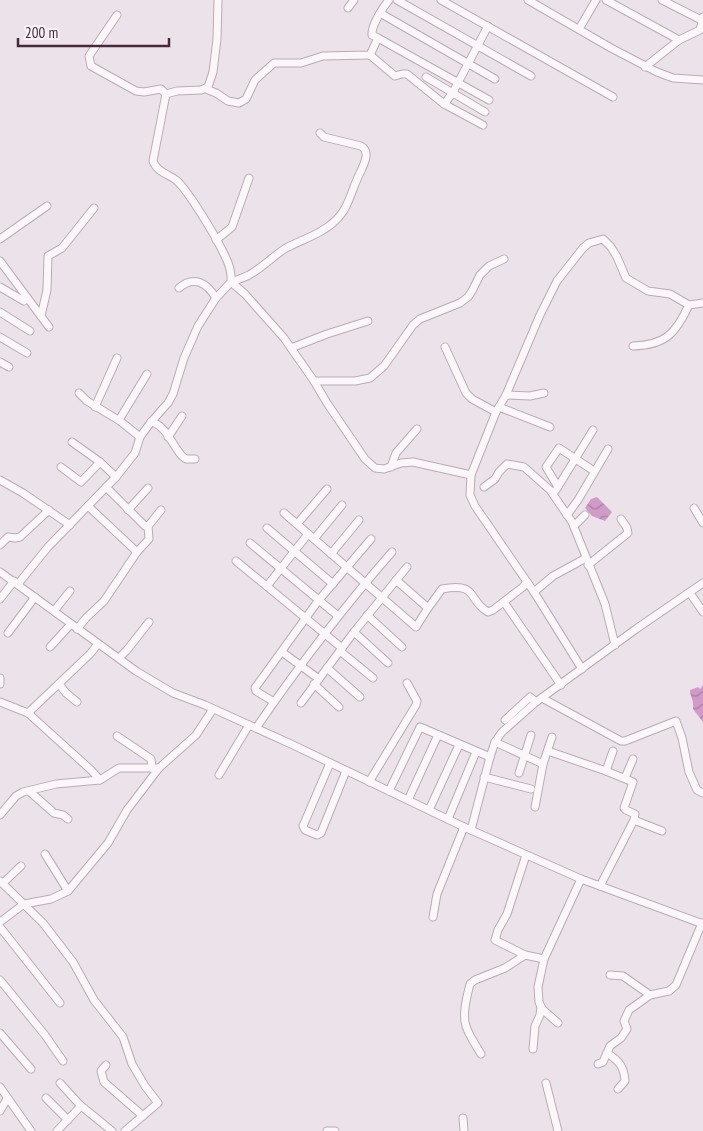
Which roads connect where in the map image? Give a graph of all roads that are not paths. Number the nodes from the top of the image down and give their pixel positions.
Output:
1 (218, 0) edge
2 (354, 0) edge
3 (389, 0) edge
4 (397, 0) edge
5 (441, 0) edge
6 (528, 0) edge
7 (596, 0) edge
8 (606, 0) edge
9 (625, 0) edge
10 (662, 0) edge
11 (348, 8) dead end
12 (621, 8) junction
13 (380, 13) junction
14 (117, 15) dead end
15 (703, 16) edge
16 (703, 21) edge
17 (488, 26) junction
18 (579, 29) junction
19 (378, 38) junction
20 (680, 40) junction
21 (477, 45) junction
22 (370, 54) junction
23 (468, 63) junction
24 (645, 67) junction
25 (531, 76) dead end
26 (426, 77) dead end
27 (496, 79) dead end
28 (703, 80) edge
29 (458, 82) junction
30 (206, 89) junction
31 (166, 94) junction
32 (452, 94) junction
33 (613, 96) dead end
34 (488, 100) dead end
35 (444, 104) junction
36 (485, 112) dead end
37 (483, 125) dead end
38 (320, 132) dead end
39 (249, 178) dead end
40 (47, 206) dead end
41 (94, 208) dead end
42 (0, 239) edge
43 (216, 240) junction
44 (504, 259) dead end
45 (1, 266) edge
46 (231, 282) junction
47 (0, 287) edge
48 (179, 288) dead end
49 (216, 298) junction
50 (24, 301) dead end
51 (703, 303) edge
52 (689, 305) junction
53 (0, 312) edge
54 (41, 316) junction
55 (368, 320) dead end
56 (49, 327) dead end
57 (30, 331) dead end
58 (0, 337) edge
59 (633, 346) dead end
60 (445, 347) dead end
61 (291, 348) junction
62 (27, 353) dead end
63 (117, 358) dead end
64 (0, 362) edge
65 (8, 367) dead end
66 (147, 374) dead end
67 (314, 381) junction
68 (79, 393) dead end
69 (544, 393) dead end
70 (506, 395) junction
71 (95, 407) junction
72 (497, 410) junction
73 (182, 416) dead end
74 (118, 420) junction
75 (151, 422) junction
76 (550, 427) dead end
77 (417, 429) dead end
78 (593, 430) dead end
79 (140, 437) junction
80 (168, 437) junction
81 (72, 442) dead end
82 (608, 449) dead end
83 (576, 458) junction
84 (195, 459) dead end
85 (100, 462) junction
86 (61, 467) dead end
87 (390, 467) junction
88 (594, 470) junction
89 (470, 475) junction
90 (116, 477) junction
91 (0, 480) edge
92 (106, 487) junction
93 (484, 487) dead end
94 (558, 487) junction
95 (148, 488) dead end
96 (327, 489) dead end
97 (554, 495) junction
98 (342, 505) dead end
99 (88, 506) junction
100 (694, 508) dead end
101 (49, 510) junction
102 (128, 510) junction
103 (162, 510) dead end
104 (284, 513) dead end
105 (567, 514) junction
106 (585, 515) dead end
107 (621, 518) dead end
108 (358, 520) dead end
109 (703, 523) edge
110 (297, 524) junction
111 (70, 526) junction
112 (148, 526) junction
113 (574, 526) junction
114 (267, 528) dead end
115 (311, 536) junction
116 (371, 539) dead end
117 (250, 543) dead end
118 (0, 545) edge
119 (293, 551) junction
120 (137, 552) junction
121 (392, 552) dead end
122 (331, 554) junction
123 (236, 561) dead end
124 (587, 561) junction
125 (407, 567) dead end
126 (279, 568) junction
127 (348, 568) junction
128 (0, 572) edge
129 (396, 580) junction
130 (527, 582) junction
131 (16, 583) junction
132 (365, 583) junction
133 (703, 583) edge
134 (333, 584) junction
135 (267, 586) junction
136 (70, 591) dead end
137 (534, 592) junction
138 (690, 592) junction
139 (35, 597) junction
140 (381, 597) junction
141 (0, 598) edge
142 (318, 601) junction
143 (504, 602) junction
144 (428, 608) junction
145 (54, 612) junction
146 (703, 612) edge
147 (367, 615) junction
148 (338, 616) junction
149 (305, 619) junction
150 (150, 622) dead end
151 (74, 627) junction
152 (354, 632) junction
153 (8, 633) dead end
154 (324, 634) junction
155 (98, 644) junction
156 (615, 645) junction
157 (402, 646) dead end
158 (50, 647) dead end
159 (341, 649) junction
160 (282, 652) junction
161 (119, 658) junction
162 (388, 663) dead end
163 (300, 665) junction
164 (327, 668) junction
165 (582, 669) junction
166 (0, 678) edge
167 (373, 678) dead end
168 (316, 681) junction
169 (407, 683) dead end
170 (0, 684) edge
171 (59, 684) junction
172 (561, 685) junction
173 (360, 697) dead end
174 (539, 700) junction
175 (0, 702) edge
176 (77, 702) dead end
177 (274, 702) junction
178 (301, 704) dead end
179 (339, 707) dead end
180 (214, 709) junction
181 (28, 713) junction
182 (505, 720) dead end
183 (252, 727) junction
184 (438, 735) junction
185 (531, 735) dead end
186 (117, 736) dead end
187 (552, 737) dead end
188 (496, 742) junction
189 (459, 745) junction
190 (613, 750) dead end
191 (548, 751) junction
192 (476, 752) junction
193 (524, 755) junction
194 (490, 757) junction
195 (633, 759) dead end
196 (330, 763) junction
197 (543, 764) junction
198 (156, 768) junction
199 (346, 771) junction
200 (606, 771) junction
201 (519, 773) dead end
202 (219, 775) dead end
203 (484, 776) junction
204 (625, 778) junction
205 (100, 780) junction
206 (369, 782) junction
207 (531, 789) dead end
208 (29, 791) junction
209 (389, 791) junction
210 (703, 793) edge
211 (408, 800) junction
212 (535, 807) dead end
213 (429, 810) junction
214 (0, 815) edge
215 (68, 819) dead end
216 (448, 819) junction
217 (634, 820) junction
218 (464, 827) junction
219 (471, 830) junction
220 (662, 831) dead end
221 (45, 854) dead end
222 (526, 855) junction
223 (21, 866) dead end
224 (581, 879) junction
225 (1, 882) edge
226 (600, 886) junction
227 (68, 891) junction
228 (24, 904) junction
229 (433, 917) dead end
230 (0, 922) edge
231 (703, 924) edge
232 (0, 926) edge
233 (525, 955) junction
234 (544, 959) junction
235 (610, 975) dead end
236 (0, 980) edge
237 (650, 995) junction
238 (60, 1004) dead end
239 (541, 1007) junction
240 (558, 1023) dead end
241 (0, 1033) edge
242 (533, 1049) dead end
243 (607, 1053) junction
244 (481, 1054) dead end
245 (63, 1061) dead end
246 (598, 1064) dead end
247 (106, 1065) dead end
248 (31, 1069) dead end
249 (60, 1083) dead end
250 (546, 1083) dead end
251 (0, 1087) edge
252 (618, 1089) dead end
253 (46, 1098) dead end
254 (7, 1099) junction
255 (80, 1104) junction
256 (0, 1111) edge
257 (143, 1116) junction
258 (463, 1118) dead end
259 (68, 1120) junction
260 (31, 1131) edge
261 (56, 1131) edge
262 (112, 1131) edge
263 (125, 1131) edge
264 (327, 1131) edge
265 (335, 1131) edge
266 (464, 1131) edge
267 (558, 1131) edge

1 - 30 street
2 - 11 street
3 - 13 street
4 - 21 street
5 - 17 street
6 - 18 street
7 - 18 street
8 - 12 street
9 - 12 street
10 - 16 street
12 - 20 street
13 - 19 street
13 - 23 street
14 - 31 street
15 - 16 street
16 - 20 street
17 - 21 street
17 - 33 street
18 - 24 street
19 - 22 street
19 - 29 street
20 - 24 street
21 - 23 street
21 - 25 street
22 - 30 street
22 - 35 street
23 - 27 street
23 - 29 street
24 - 28 street
26 - 32 street
29 - 32 street
29 - 34 street
30 - 31 street
31 - 43 street
32 - 35 street
32 - 36 street
35 - 37 street
38 - 46 street
39 - 43 street
40 - 42 street
41 - 54 street
43 - 46 street
44 - 67 street
45 - 54 street
46 - 49 street
46 - 61 street
47 - 50 street
48 - 49 street
49 - 75 street
51 - 52 street
52 - 59 street
52 - 70 street
53 - 57 street
54 - 56 street
55 - 61 street
58 - 62 street
60 - 72 street
61 - 67 street
63 - 71 street
64 - 65 street
66 - 74 street
67 - 87 street
68 - 71 street
69 - 70 street
70 - 72 street
71 - 74 street
72 - 76 street
72 - 89 street
73 - 80 street
74 - 79 street
75 - 79 street
75 - 80 street
77 - 87 street
78 - 83 street
79 - 90 street
80 - 84 street
81 - 85 street
82 - 88 street
83 - 88 street
83 - 94 street
83 - 94 street
85 - 86 street
85 - 90 street
87 - 89 street
88 - 105 street
89 - 130 street
90 - 92 street
91 - 101 street
92 - 99 street
92 - 102 street
93 - 97 street
94 - 97 street
95 - 102 street
96 - 110 street
97 - 105 street
98 - 115 street
99 - 111 street
99 - 120 street
100 - 109 street
101 - 111 street
101 - 118 street
102 - 112 street
103 - 112 street
104 - 110 street
105 - 113 street
106 - 113 street
107 - 124 street
108 - 122 street
110 - 115 street
111 - 131 street
112 - 120 street
113 - 124 street
114 - 119 street
115 - 119 street
115 - 122 street
116 - 127 street
117 - 126 street
119 - 126 street
119 - 134 street
120 - 151 street
121 - 132 street
122 - 127 street
123 - 135 street
124 - 137 street
124 - 156 street
125 - 129 street
126 - 135 street
126 - 142 street
127 - 132 street
127 - 134 street
128 - 131 street
129 - 140 street
129 - 144 street
130 - 137 street
130 - 143 street
131 - 139 street
131 - 141 street
132 - 140 street
132 - 148 street
133 - 138 street
134 - 142 street
135 - 149 street
136 - 145 street
137 - 165 street
138 - 146 street
138 - 156 street
139 - 145 street
139 - 153 street
140 - 144 street
140 - 147 street
142 - 148 street
142 - 149 street
143 - 144 street
143 - 172 street
145 - 151 street
147 - 152 street
147 - 157 street
148 - 154 street
149 - 154 street
149 - 160 street
150 - 161 street
151 - 155 street
151 - 158 street
152 - 159 street
152 - 162 street
154 - 159 street
154 - 163 street
155 - 161 street
155 - 171 street
156 - 165 street
159 - 164 street
159 - 167 street
160 - 163 street
160 - 177 street
161 - 180 street
163 - 168 street
163 - 177 street
164 - 168 street
164 - 173 street
165 - 172 street
166 - 170 street
168 - 178 street
168 - 179 street
169 - 206 street
171 - 176 street
171 - 181 street
172 - 174 street
174 - 182 street
174 - 188 street
174 - 210 street
175 - 181 street
177 - 183 street
180 - 183 street
180 - 198 street
181 - 205 street
183 - 196 street
183 - 202 street
184 - 189 street
184 - 209 street
184 - 211 street
185 - 193 street
186 - 198 street
187 - 191 street
188 - 193 street
188 - 194 street
189 - 192 street
189 - 213 street
190 - 200 street
191 - 197 street
191 - 200 street
192 - 194 street
192 - 216 street
193 - 197 street
193 - 201 street
194 - 203 street
195 - 204 street
196 - 199 street
196 - 199 street
197 - 212 street
198 - 205 street
198 - 227 street
199 - 206 street
200 - 204 street
203 - 207 street
203 - 219 street
204 - 217 street
205 - 208 street
206 - 209 street
208 - 214 street
208 - 215 street
209 - 211 street
211 - 213 street
213 - 216 street
216 - 218 street
217 - 220 street
217 - 226 street
218 - 219 street
218 - 229 street
219 - 222 street
221 - 227 street
222 - 224 street
222 - 233 street
223 - 225 street
224 - 226 street
224 - 234 street
225 - 228 street
226 - 231 street
227 - 228 street
228 - 230 street
228 - 257 street
231 - 237 street
232 - 238 street
233 - 234 street
233 - 244 street
234 - 239 street
235 - 237 street
236 - 245 street
237 - 243 street
239 - 240 street
239 - 242 street
241 - 248 street
243 - 246 street
243 - 252 street
247 - 257 street
249 - 255 street
250 - 267 street
251 - 254 street
253 - 259 street
254 - 256 street
254 - 260 street
255 - 259 street
255 - 262 street
257 - 263 street
258 - 266 street
259 - 261 street
264 - 265 street

